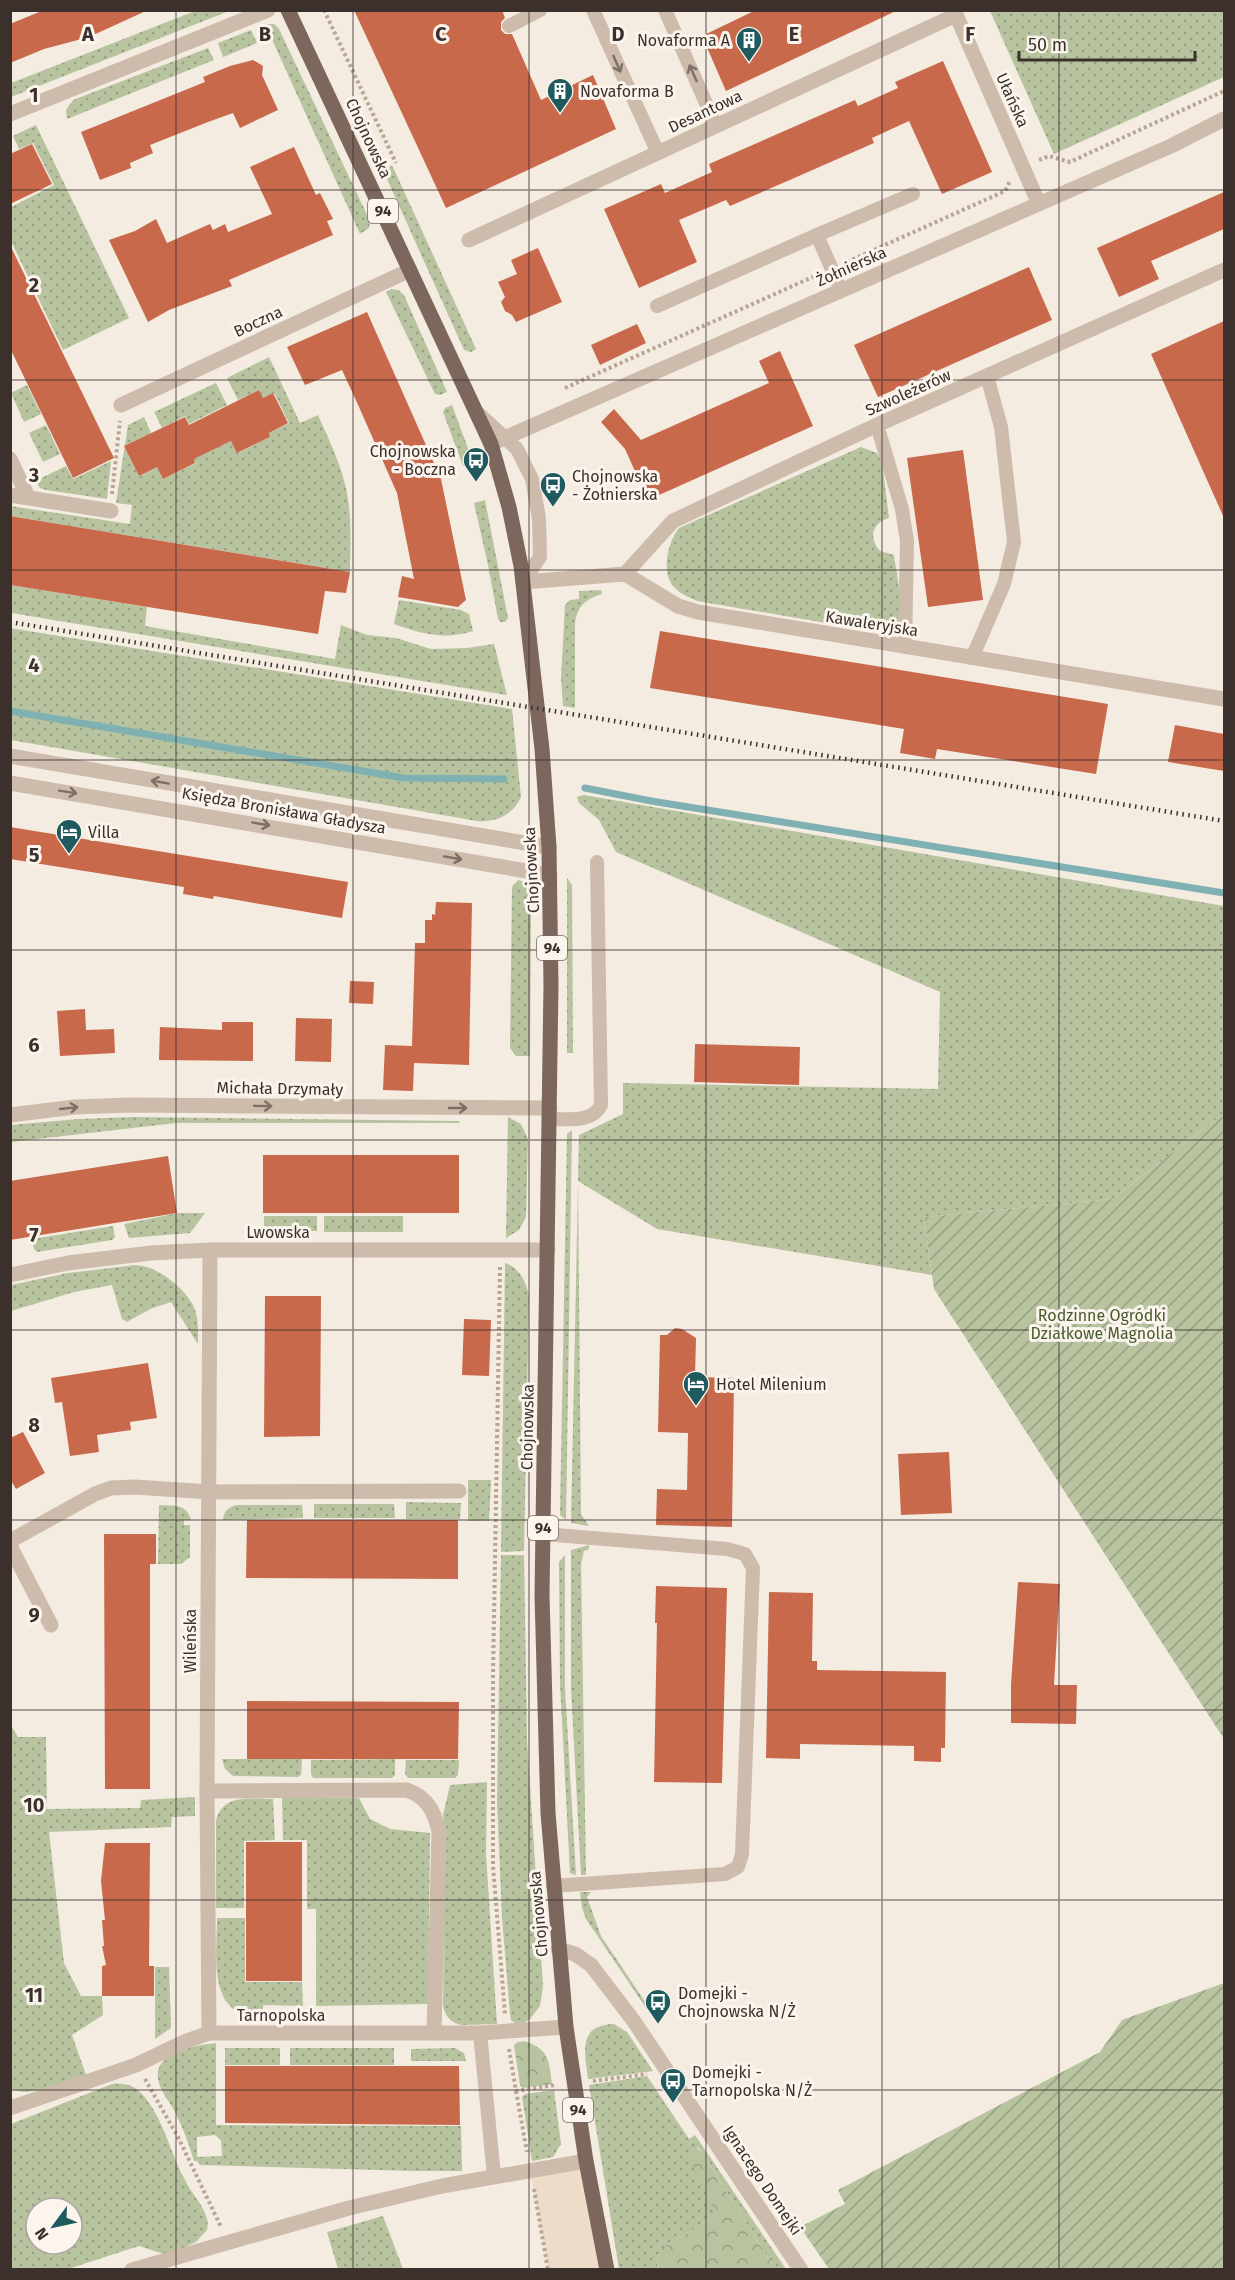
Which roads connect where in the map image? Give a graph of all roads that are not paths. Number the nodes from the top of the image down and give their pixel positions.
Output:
1 (267, 10) edge
2 (288, 10) edge
3 (540, 10) edge
4 (593, 10) edge
5 (665, 10) edge
6 (956, 13) edge
7 (508, 26) dead end
8 (10, 114) edge
9 (1224, 119) edge
10 (716, 126) junction
11 (658, 153) junction
12 (913, 194) dead end
13 (1039, 204) junction
14 (817, 235) junction
15 (469, 240) dead end
16 (410, 270) junction
17 (1224, 270) edge
18 (841, 290) junction
19 (657, 306) dead end
20 (987, 376) junction
21 (121, 405) road end
22 (877, 425) junction
23 (498, 441) junction
24 (10, 459) edge
25 (10, 495) edge
26 (28, 498) junction
27 (111, 511) road end
28 (625, 574) junction
29 (522, 582) junction
30 (905, 647) junction
31 (972, 658) junction
32 (1224, 699) edge
33 (10, 756) edge
34 (10, 783) edge
35 (549, 847) junction
36 (597, 862) dead end
37 (550, 875) junction
38 (550, 1113) junction
39 (10, 1115) edge
40 (210, 1250) junction
41 (548, 1250) junction
42 (10, 1275) edge
43 (459, 1491) dead end
44 (210, 1492) junction
45 (543, 1533) junction
46 (10, 1541) edge
47 (10, 1546) edge
48 (51, 1625) dead end
49 (207, 1791) junction
50 (553, 1886) junction
51 (558, 1949) junction
52 (566, 2027) junction
53 (209, 2033) junction
54 (434, 2033) junction
55 (480, 2033) junction
56 (10, 2108) edge
57 (586, 2161) junction
58 (494, 2176) junction
59 (132, 2270) edge
60 (607, 2270) edge
61 (801, 2270) edge

1 - 8 street
2 - 16 main road, Chojnowska / 94
3 - 7 lane
4 -> 11 lane
10 -> 5 lane
6 - 10 street, Desantowa
6 - 13 street, Ułańska
9 - 13 street, Żołnierska
10 - 11 street, Desantowa
11 - 15 street, Desantowa
12 - 14 lane
13 - 18 street, Żołnierska
14 - 18 lane
14 - 19 lane
16 - 21 street, Boczna
16 - 23 main road, Chojnowska / 94
17 - 20 street, Szwoleżerów
18 - 23 street, Żołnierska
20 - 22 street, Szwoleżerów
20 - 31 lane
22 - 28 street, Szwoleżerów
22 - 30 lane
23 - 29 main road, Chojnowska / 94
23 - 29 lane, Chojnowska
24 - 26 street
25 - 26 street
26 - 27 street
28 - 29 street
28 - 30 street, Kawaleryjska
29 - 35 main road, Chojnowska / 94
30 - 31 street, Kawaleryjska
31 - 32 street, Kawaleryjska
35 -> 33 street, Księdza Bronisława Gładysza
34 -> 37 street, Księdza Bronisława Gładysza
35 - 37 main road, Chojnowska / 94
36 - 38 lane
37 - 38 main road, Chojnowska / 94
39 -> 38 street, Michała Drzymały
38 - 41 main road, Chojnowska / 94
40 - 41 street, Lwowska
40 - 42 street, Lwowska
40 - 44 street, Wileńska
41 - 45 main road, Chojnowska / 94
43 - 44 street
44 - 46 street
44 - 49 street, Wileńska
45 - 50 main road, Chojnowska / 94
45 - 50 lane
47 - 48 street
49 - 53 street, Wileńska
49 - 54 street
50 - 51 main road, Chojnowska / 94
51 - 52 main road, Chojnowska / 94
51 - 61 street, Ignacego Domejki
52 - 55 street, Tarnopolska
52 - 57 main road, Chojnowska / 94
53 - 54 street, Tarnopolska
53 - 56 street, Tarnopolska
54 - 55 street, Tarnopolska
55 - 58 lane
57 - 58 street
57 - 60 main road, Chojnowska / 94
58 - 59 street

